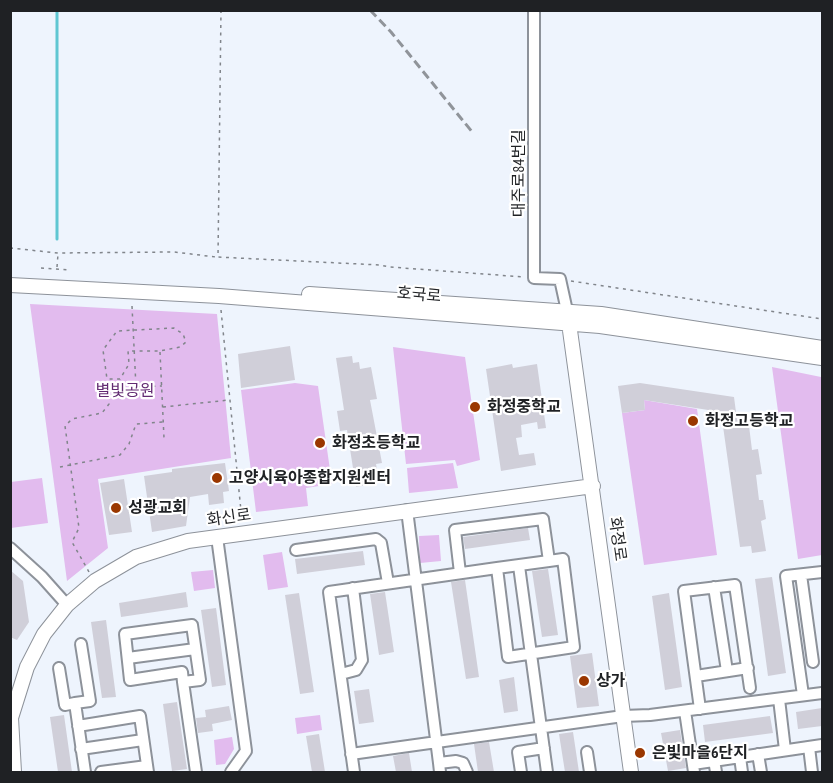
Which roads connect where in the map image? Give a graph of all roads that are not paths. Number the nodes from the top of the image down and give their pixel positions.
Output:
1 (534, 10) edge
2 (10, 276) edge
3 (10, 285) edge
4 (568, 317) junction
5 (822, 348) edge
6 (822, 358) edge
7 (593, 486) junction
8 (407, 510) junction
9 (217, 537) junction
10 (10, 548) edge
11 (296, 550) dead end
12 (549, 561) junction
13 (519, 566) junction
14 (497, 568) junction
15 (822, 572) edge
16 (460, 573) junction
17 (801, 575) junction
18 (414, 579) junction
19 (388, 583) junction
20 (353, 588) junction
21 (714, 588) junction
22 (67, 605) junction
23 (81, 644) dead end
24 (195, 649) junction
25 (531, 654) junction
26 (128, 658) junction
27 (818, 661) edge
28 (799, 664) junction
29 (59, 668) dead end
30 (748, 668) junction
31 (727, 671) junction
32 (341, 674) junction
33 (696, 676) junction
34 (183, 682) junction
35 (750, 688) dead end
36 (822, 693) edge
37 (803, 695) junction
38 (779, 699) junction
39 (75, 703) junction
40 (700, 708) junction
41 (685, 711) junction
42 (623, 716) junction
43 (78, 726) junction
44 (540, 727) junction
45 (143, 740) junction
46 (436, 742) junction
47 (822, 745) edge
48 (809, 747) junction
49 (544, 748) junction
50 (81, 749) junction
51 (785, 750) junction
52 (587, 752) dead end
53 (351, 754) junction
54 (758, 754) junction
55 (740, 757) junction
56 (714, 760) junction
57 (440, 768) edge
58 (694, 768) edge
59 (147, 769) edge
60 (14, 772) edge
61 (85, 772) edge
62 (101, 772) edge
63 (196, 772) edge
64 (231, 772) edge
65 (354, 772) edge
66 (467, 772) edge
67 (521, 772) edge
68 (547, 772) edge
69 (590, 772) edge
70 (632, 772) edge
71 (716, 772) edge
72 (742, 772) edge
73 (761, 772) edge
74 (812, 772) edge

1 - 4 street, 대주로84번길
2 - 4 main road, 호국로
3 - 4 main road, 호국로
4 - 5 main road, 호국로
4 - 6 main road, 호국로
4 - 7 main road, 화정로
7 - 8 main road, 화신로
7 - 42 main road, 화정로
8 - 9 main road, 화신로
8 - 18 street
9 - 22 main road, 화신로
9 - 64 street
10 - 22 street
11 - 19 street
12 - 13 street
12 - 16 street
12 - 25 street
13 - 14 street
13 - 25 street
14 - 16 street
14 - 25 street
15 - 17 street
16 - 18 street
17 - 27 street
17 - 28 street
18 - 19 street
18 - 46 street
19 - 20 street
20 - 32 street
20 - 32 street
21 - 30 street
21 - 31 street
21 - 33 street
22 - 60 main road, 화신로
23 - 39 street
24 - 26 street
24 - 26 street
24 - 34 street
25 - 44 street
26 - 34 street
27 - 28 street
28 - 37 street
29 - 39 street
30 - 31 street
30 - 35 street
31 - 33 street
32 - 53 street
33 - 40 street
34 - 63 street
36 - 37 street
37 - 38 street
38 - 40 street
38 - 51 street
39 - 43 street
40 - 41 street
41 - 42 street
41 - 58 street
42 - 44 street
42 - 70 main road, 화정로
43 - 45 street
43 - 50 street
44 - 46 street
44 - 49 street
45 - 50 street
45 - 59 street
46 - 53 street
46 - 57 street
47 - 48 street
48 - 51 street
48 - 74 street
49 - 67 street
49 - 68 street
50 - 61 street
51 - 54 street
52 - 69 street
53 - 65 street
54 - 55 street
54 - 73 street
55 - 56 street
55 - 72 street
56 - 58 street
56 - 71 street
57 - 66 street
59 - 62 street

